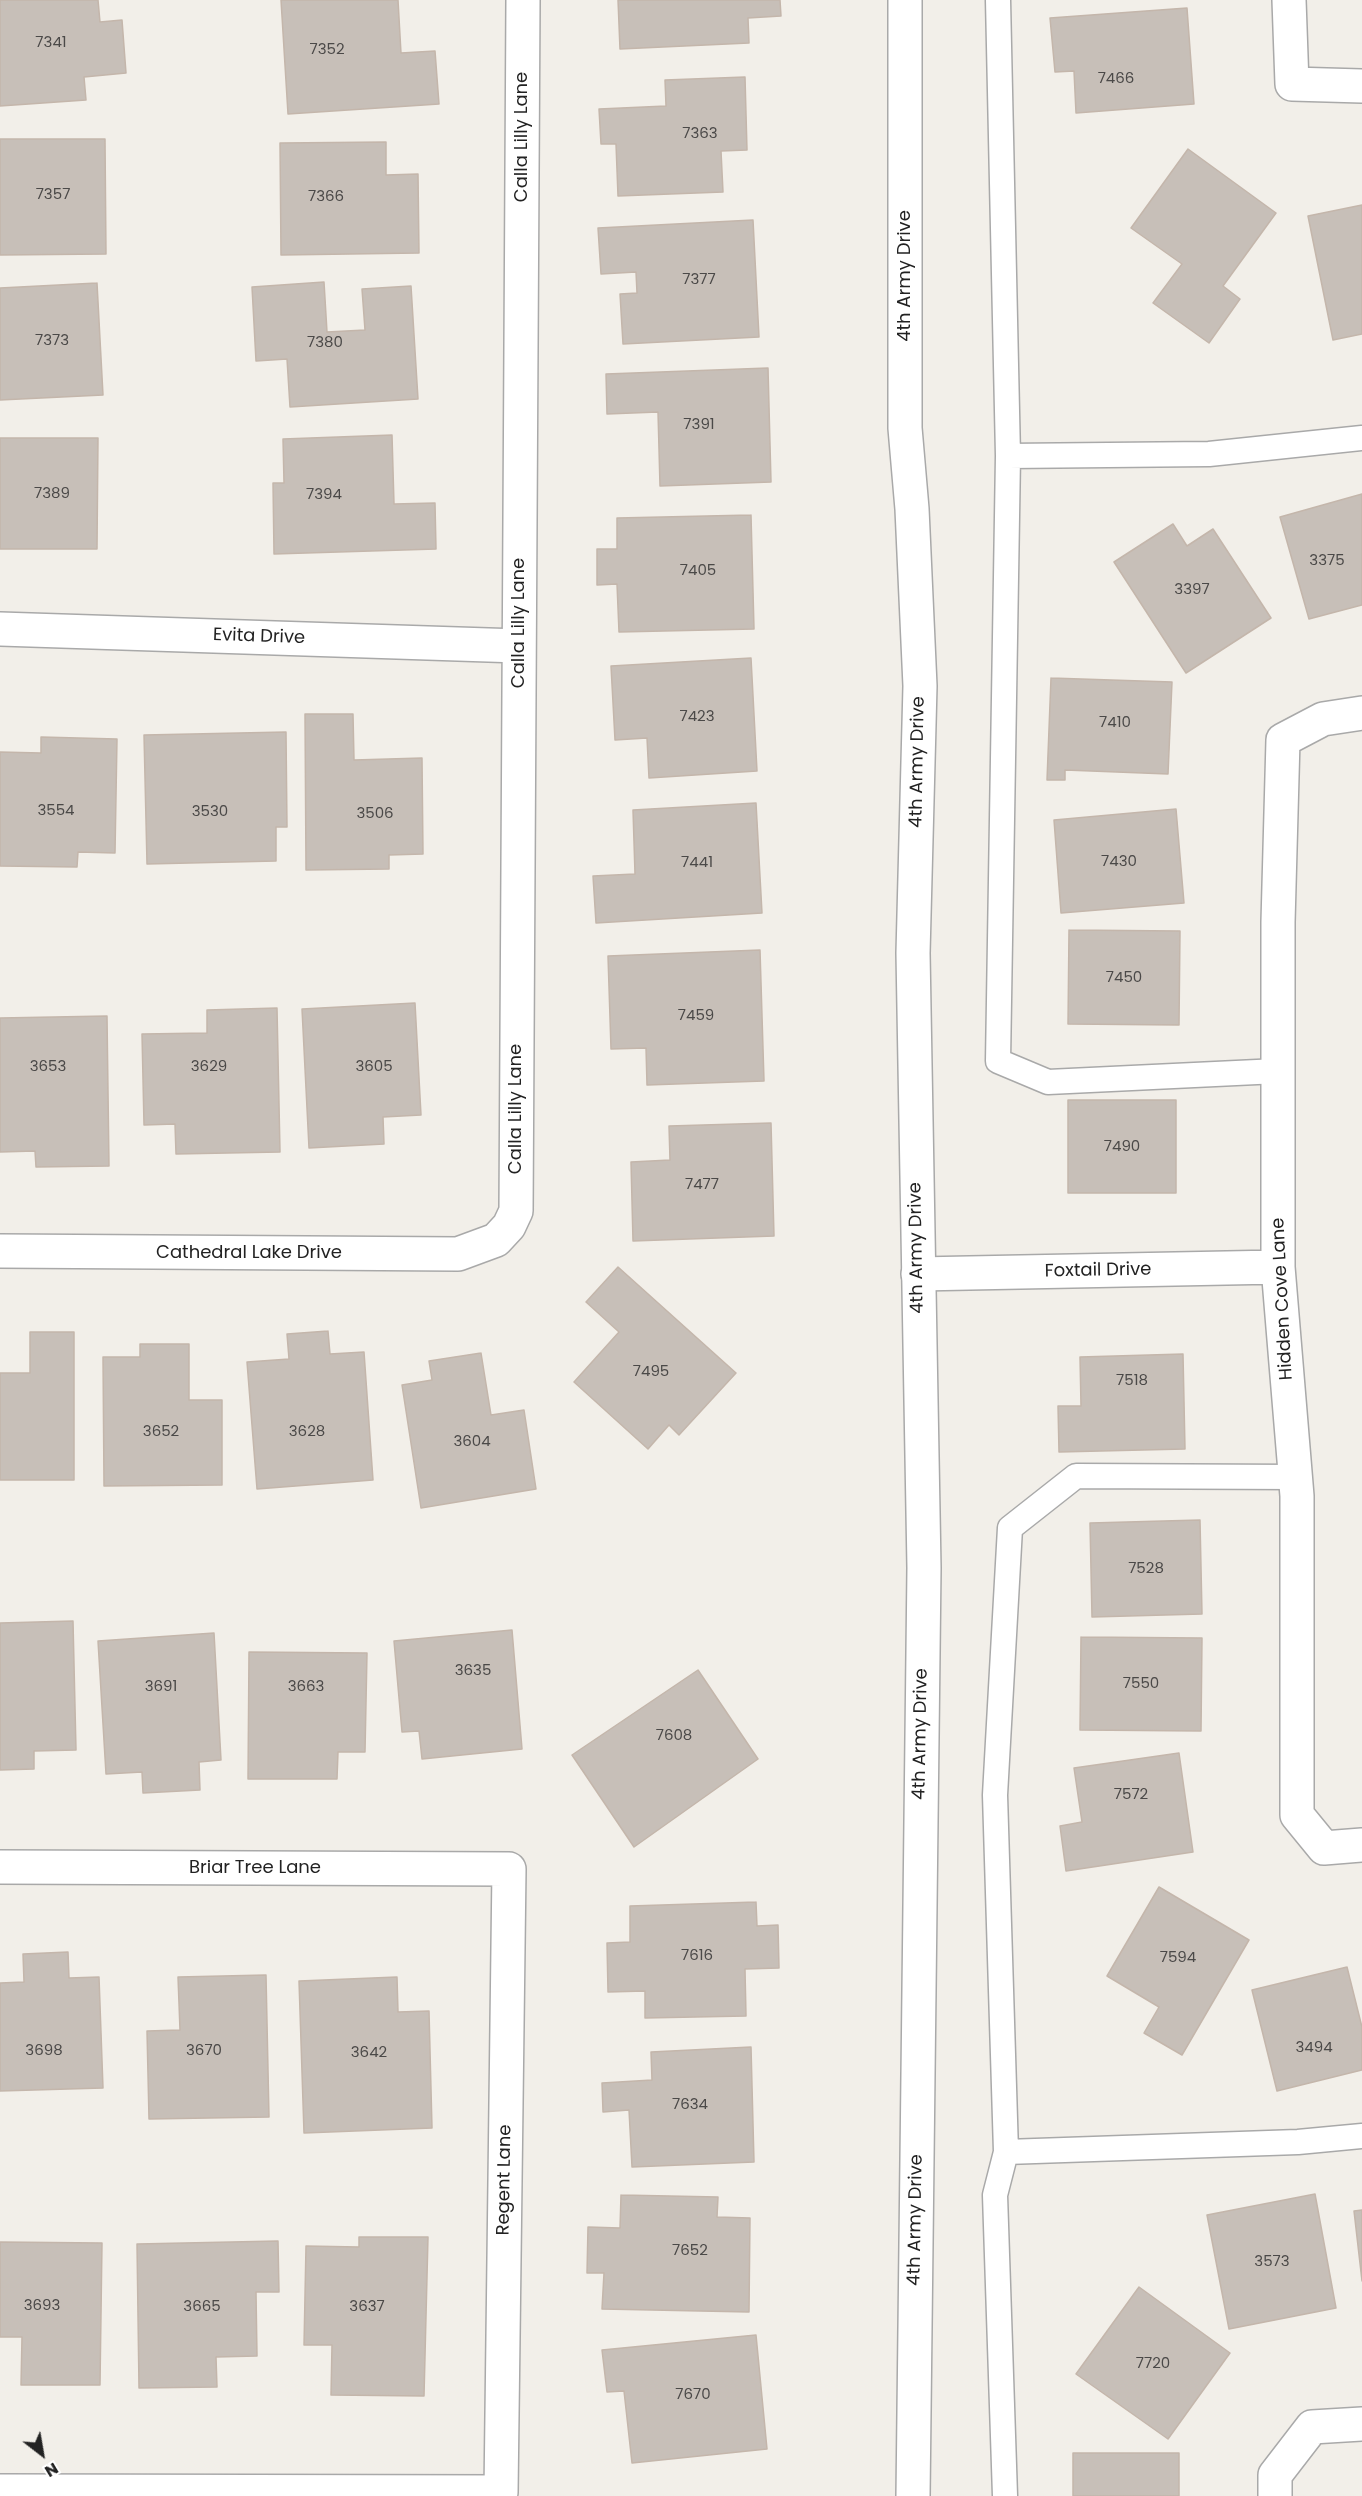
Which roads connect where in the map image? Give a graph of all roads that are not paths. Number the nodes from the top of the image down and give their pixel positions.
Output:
1 (523, 0) edge
2 (905, 0) edge
3 (998, 0) edge
4 (1289, 0) edge
5 (1362, 87) edge
6 (1362, 438) edge
7 (1008, 456) junction
8 (0, 629) edge
9 (519, 646) junction
10 (1362, 713) edge
11 (1278, 1071) junction
12 (496, 1240) joint
13 (0, 1251) edge
14 (1278, 1267) junction
15 (918, 1274) junction
16 (1296, 1476) junction
17 (1362, 1845) edge
18 (0, 1867) edge
19 (509, 1869) joint
20 (1362, 2136) edge
21 (1006, 2152) junction
22 (1362, 2424) edge
23 (0, 2491) edge
24 (913, 2496) edge
25 (1005, 2496) edge
26 (1275, 2496) edge

1 - 9 street, Calla Lilly Lane
2 - 15 street, 4th Army Drive
3 - 7 lane
4 - 5 street
6 - 7 lane
7 - 11 lane
8 - 9 street, Evita Drive
9 - 12 street, Calla Lilly Lane
10 - 11 street, Hidden Cove Lane
11 - 14 street, Hidden Cove Lane
12 - 13 street, Cathedral Lake Drive
14 - 15 street, Foxtail Drive
14 - 16 street, Hidden Cove Lane
15 - 24 street, 4th Army Drive
16 - 17 street, Hidden Cove Lane
16 - 21 lane
18 - 19 street, Briar Tree Lane
19 - 23 street, Regent Lane
20 - 21 lane
21 - 25 lane
22 - 26 street

